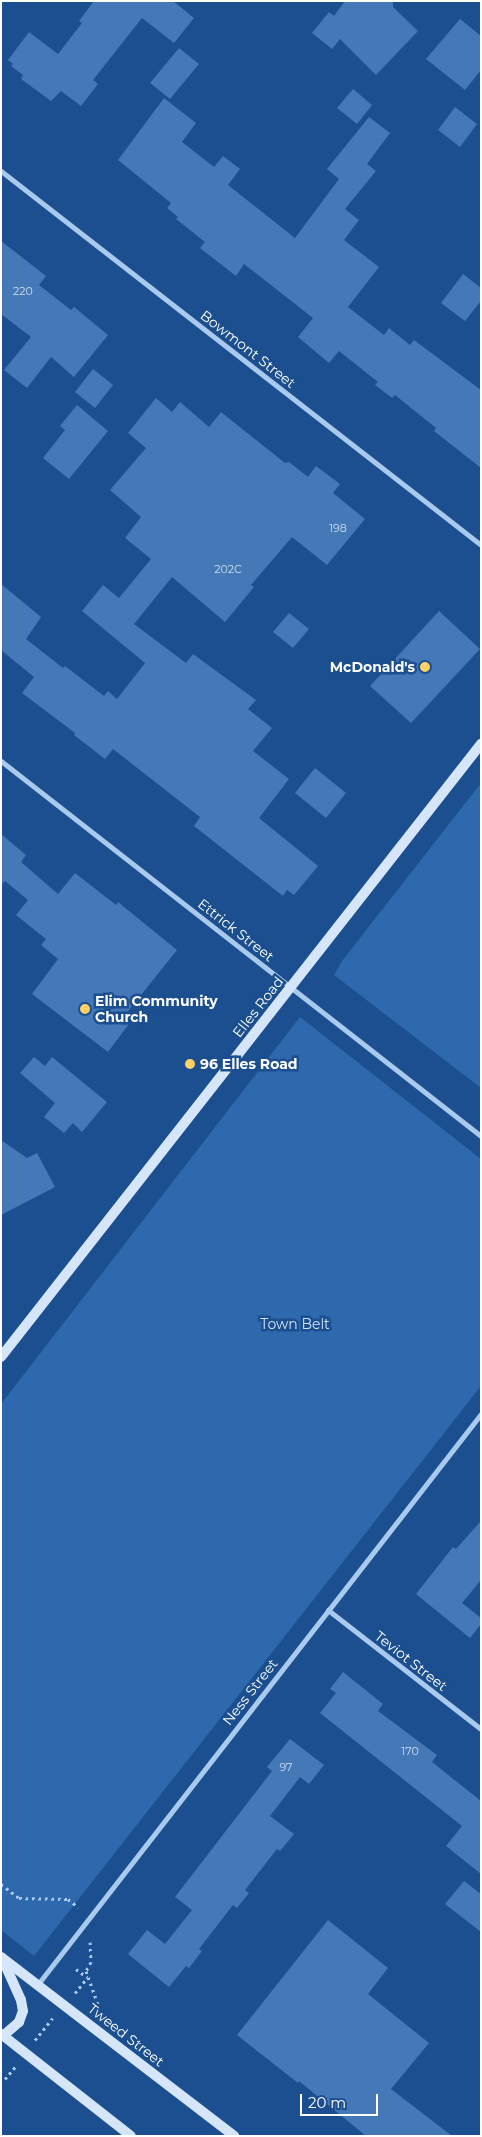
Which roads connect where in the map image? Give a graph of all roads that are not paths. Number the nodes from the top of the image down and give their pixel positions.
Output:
1 (1, 171) edge
2 (481, 545) edge
3 (481, 744) edge
4 (1, 760) edge
5 (290, 987) junction
6 (481, 1136) edge
7 (2, 1355) edge
8 (481, 1414) edge
9 (328, 1610) junction
10 (481, 1729) edge
11 (2, 1957) edge
12 (38, 1984) junction
13 (2, 2036) edge
14 (132, 2136) edge
15 (234, 2136) edge

1 - 2 street, Bowmont Street
3 - 5 main road, Elles Road
4 - 5 street, Ettrick Street
5 - 6 street, Ettrick Street
5 - 7 main road, Elles Road
8 - 9 street, Ness Street
9 - 10 street, Teviot Street
9 - 12 street, Ness Street
11 - 12 main road, Tweed Street
11 - 13 main road
12 - 15 main road, Tweed Street
13 - 14 main road

